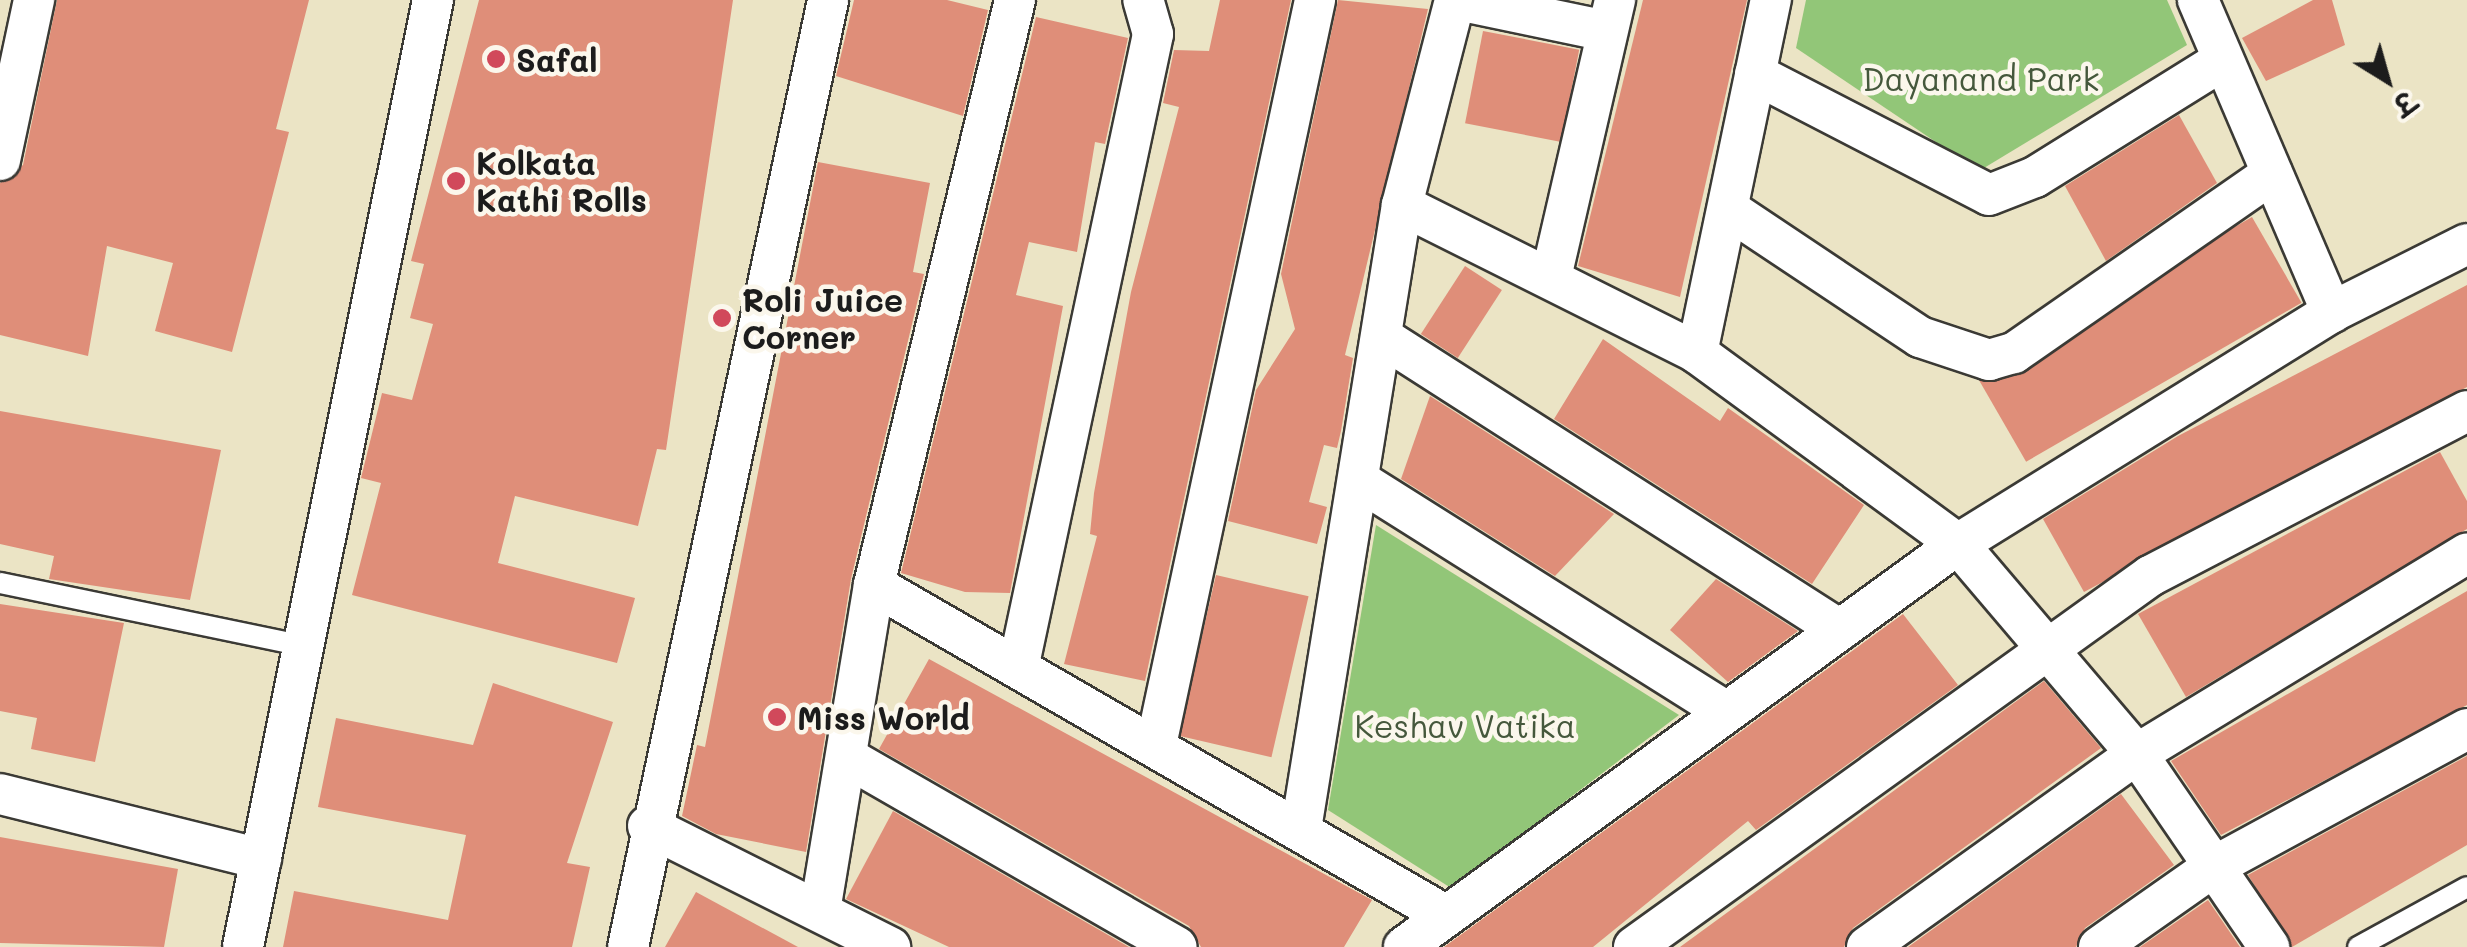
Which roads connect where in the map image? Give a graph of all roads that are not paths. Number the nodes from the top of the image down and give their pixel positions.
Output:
1 (34, 0) edge
2 (433, 0) edge
3 (828, 0) edge
4 (1015, 0) edge
5 (1144, 0) edge
6 (1315, 0) edge
7 (1456, 0) edge
8 (1771, 0) edge
9 (2198, 0) edge
10 (1611, 16) edge
11 (11, 57) edge
12 (2224, 60) junction
13 (1755, 74) junction
14 (0, 160) edge
15 (2272, 174) junction
16 (1402, 205) junction
17 (1728, 209) junction
18 (2467, 244) edge
19 (1552, 273) junction
20 (2332, 312) junction
21 (1384, 339) junction
22 (1698, 353) junction
23 (2467, 411) edge
24 (1362, 483) junction
25 (1958, 544) junction
26 (2467, 553) edge
27 (0, 583) edge
28 (874, 585) junction
29 (1840, 630) junction
30 (304, 646) junction
31 (2054, 648) junction
32 (1018, 664) junction
33 (1726, 712) junction
34 (2467, 730) edge
35 (1156, 745) junction
36 (2137, 754) junction
37 (848, 758) junction
38 (0, 794) edge
39 (648, 826) junction
40 (1300, 830) junction
41 (261, 859) junction
42 (2213, 867) junction
43 (2467, 887) edge
44 (821, 905) junction
45 (1446, 914) junction
46 (244, 947) edge
47 (628, 947) edge
48 (890, 947) edge
49 (1177, 947) edge
50 (1404, 947) edge
51 (1634, 947) edge
52 (1867, 947) edge
53 (2099, 947) edge
54 (2269, 947) edge
55 (2358, 947) edge

1 - 11 street
2 - 30 street
3 - 39 street
4 - 28 street
5 - 32 street
6 - 35 street
7 - 10 street
7 - 16 street
8 - 13 street
9 - 12 street
10 - 19 street
11 - 14 street
12 - 13 street
12 - 15 street
13 - 17 street
15 - 17 street
15 - 20 street
16 - 19 street
16 - 21 street
17 - 22 street
18 - 20 street
19 - 22 street
20 - 25 street
21 - 24 street
21 - 29 street
22 - 25 street
23 - 31 street
24 - 33 street
24 - 40 street
25 - 29 street
25 - 31 street
26 - 36 street
27 - 30 lane
28 - 32 street
28 - 37 street
29 - 33 street
30 - 41 street
31 - 36 street
31 - 51 street
32 - 35 street
33 - 45 street
34 - 42 street
35 - 40 street
36 - 42 street
36 - 52 street
37 - 44 street
37 - 49 street
38 - 41 street
39 - 44 street
39 - 47 street
40 - 45 street
41 - 46 street
42 - 53 street
42 - 54 street
43 - 55 lane
44 - 48 street
45 - 50 street

